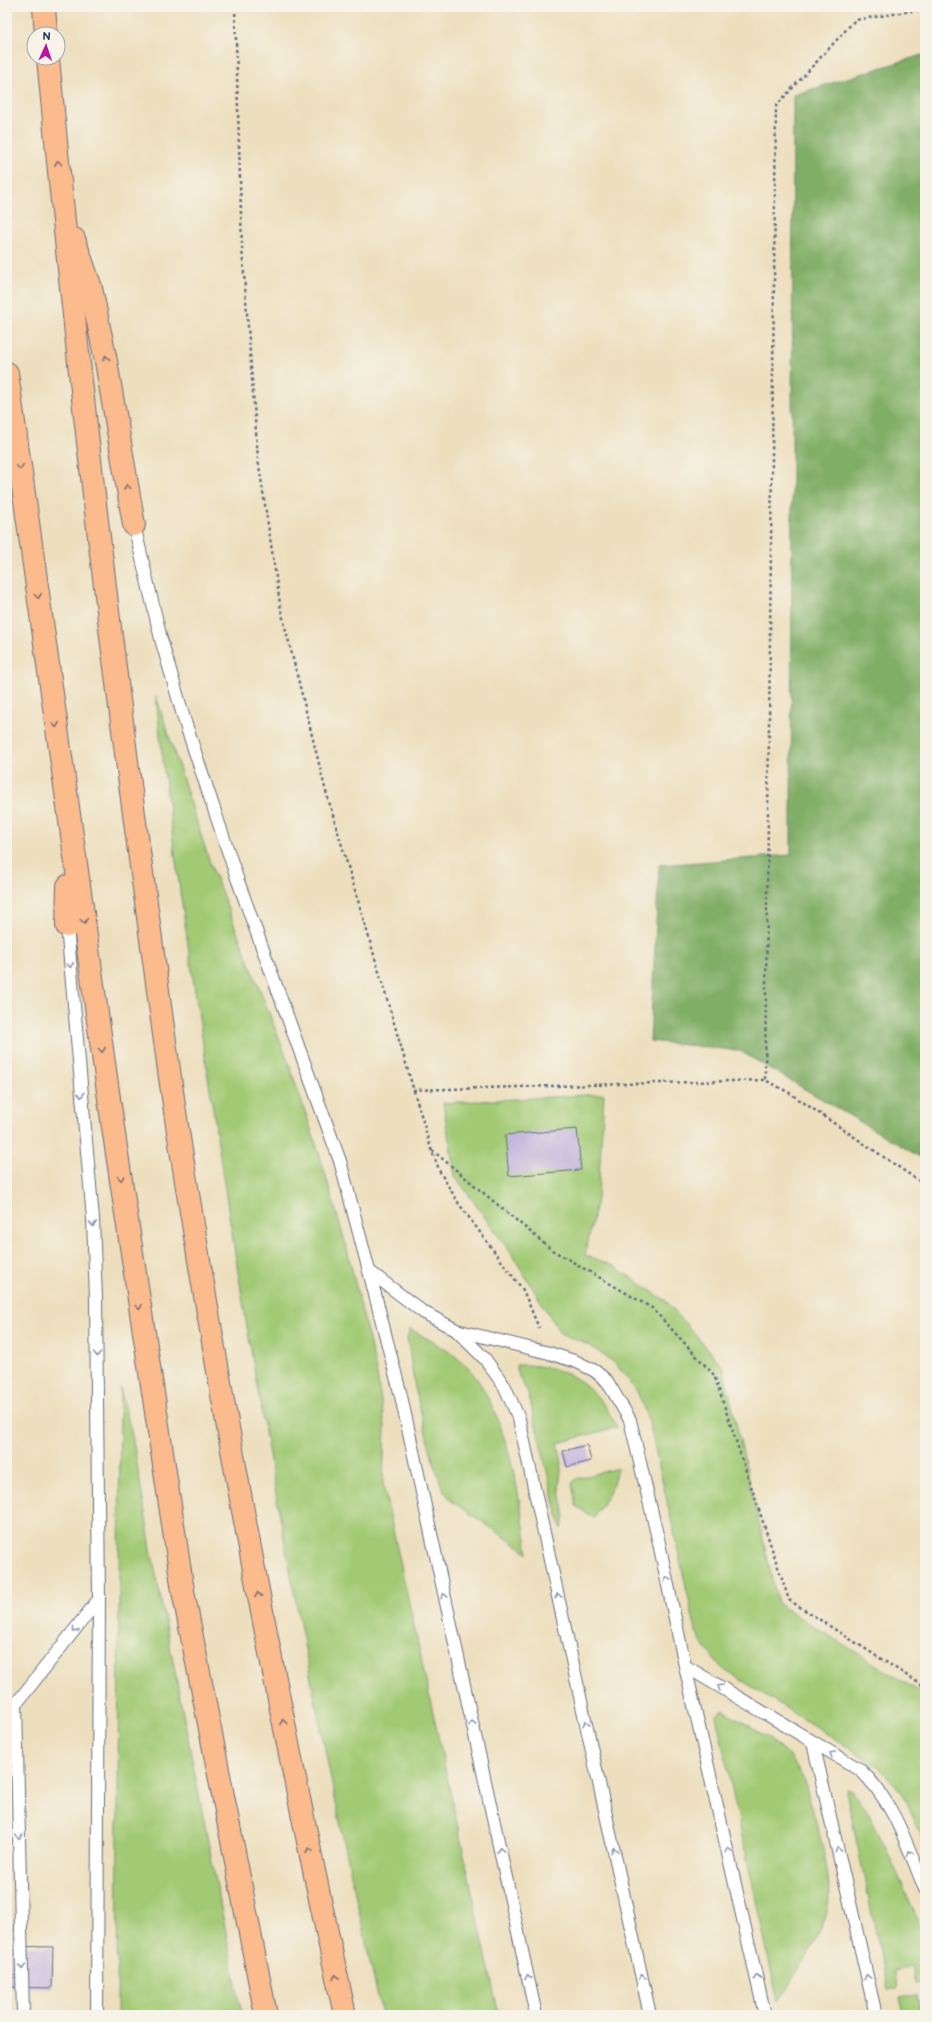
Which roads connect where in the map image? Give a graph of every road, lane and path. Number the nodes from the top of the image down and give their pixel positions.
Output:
1 (44, 7) edge
2 (234, 7) edge
3 (925, 10) edge
4 (45, 26) edge
5 (49, 66) edge
6 (62, 202) junction
7 (7, 373) edge
8 (134, 525) joint
9 (70, 827) junction
10 (67, 926) joint
11 (764, 1080) junction
12 (413, 1090) junction
13 (431, 1149) junction
14 (925, 1185) edge
15 (369, 1271) junction
16 (456, 1330) junction
17 (548, 1353) junction
18 (99, 1599) junction
19 (685, 1666) junction
20 (925, 1687) edge
21 (813, 1743) junction
22 (925, 1889) edge
23 (23, 2015) edge
24 (97, 2015) edge
25 (266, 2015) edge
26 (345, 2015) edge
27 (536, 2015) edge
28 (650, 2015) edge
29 (765, 2015) edge
30 (876, 2015) edge

1 - 4 highway
2 - 12 path
3 - 11 path
6 -> 5 highway
8 -> 6 highway
26 -> 6 highway
7 -> 9 highway
8 - 15 lane
9 - 10 highway
9 -> 25 highway
10 -> 18 lane
11 - 12 path
11 - 14 path
12 - 13 path
13 - 17 path
13 - 20 path
15 - 16 lane
27 -> 15 lane
16 - 17 lane
28 -> 16 lane
19 -> 17 lane
18 -> 23 lane
18 - 24 lane
21 -> 19 lane
29 -> 19 lane
22 -> 21 lane
30 -> 21 lane

